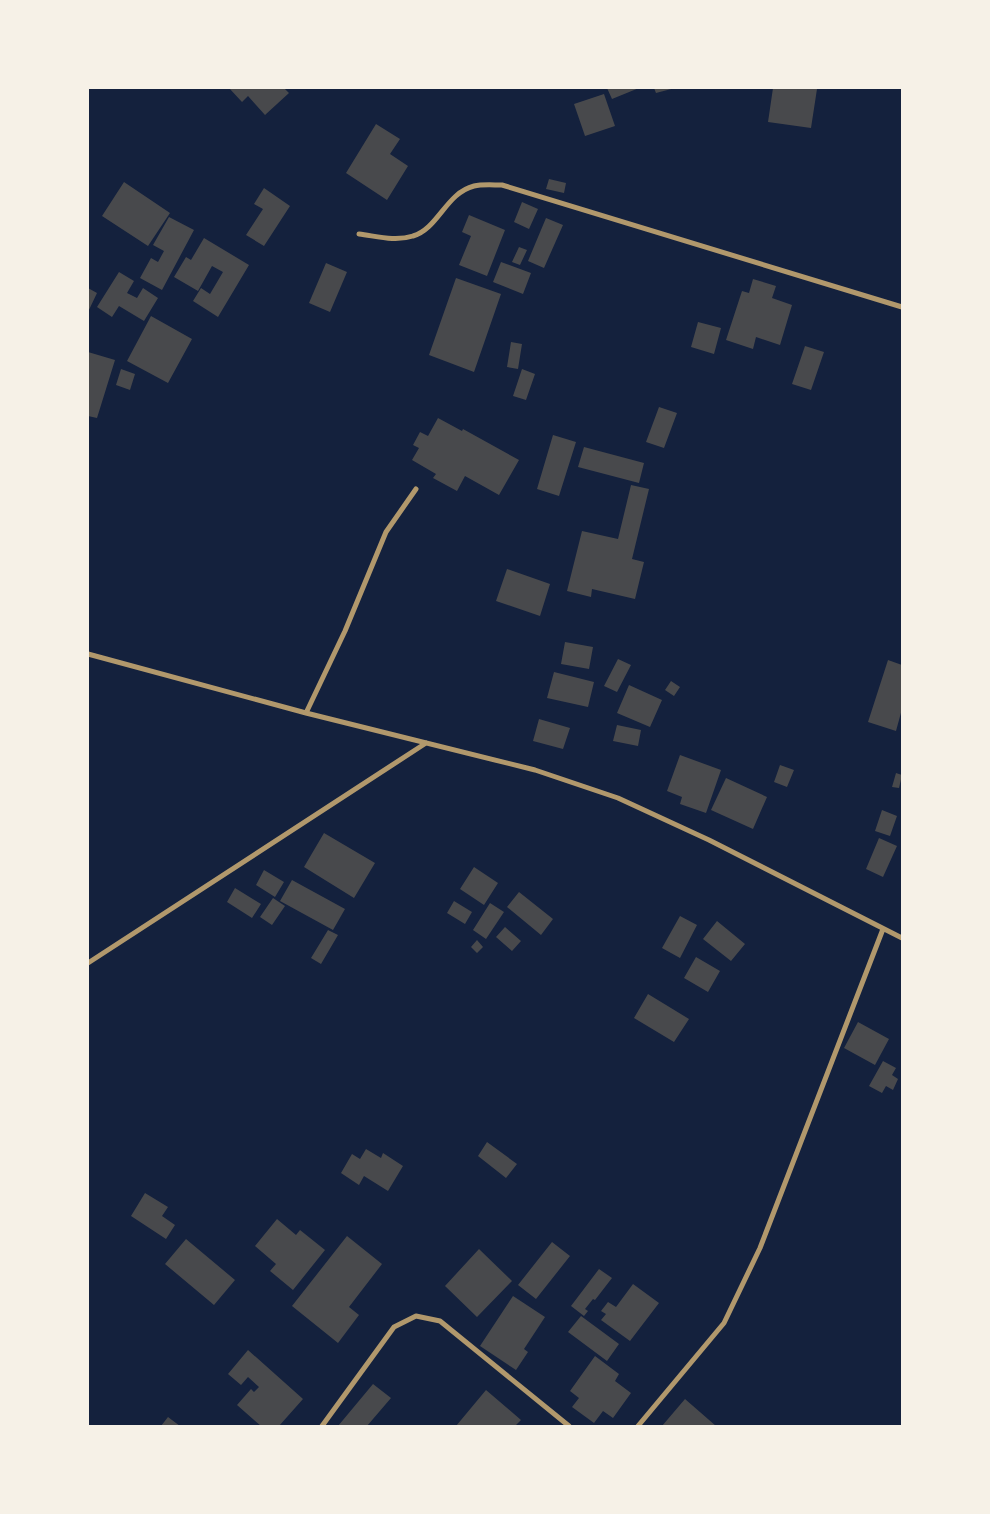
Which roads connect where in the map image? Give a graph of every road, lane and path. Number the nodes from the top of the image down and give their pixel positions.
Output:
1 (359, 234) dead end
2 (902, 308) edge
3 (416, 489) dead end
4 (88, 654) edge
5 (306, 713) junction
6 (426, 743) junction
7 (883, 929) junction
8 (902, 938) edge
9 (88, 963) edge
10 (322, 1426) edge
11 (569, 1426) edge
12 (638, 1426) edge

1 - 2 street
3 - 5 street
4 - 5 street
5 - 6 street
6 - 7 street
6 - 9 street
7 - 8 street
7 - 12 street
10 - 11 street

